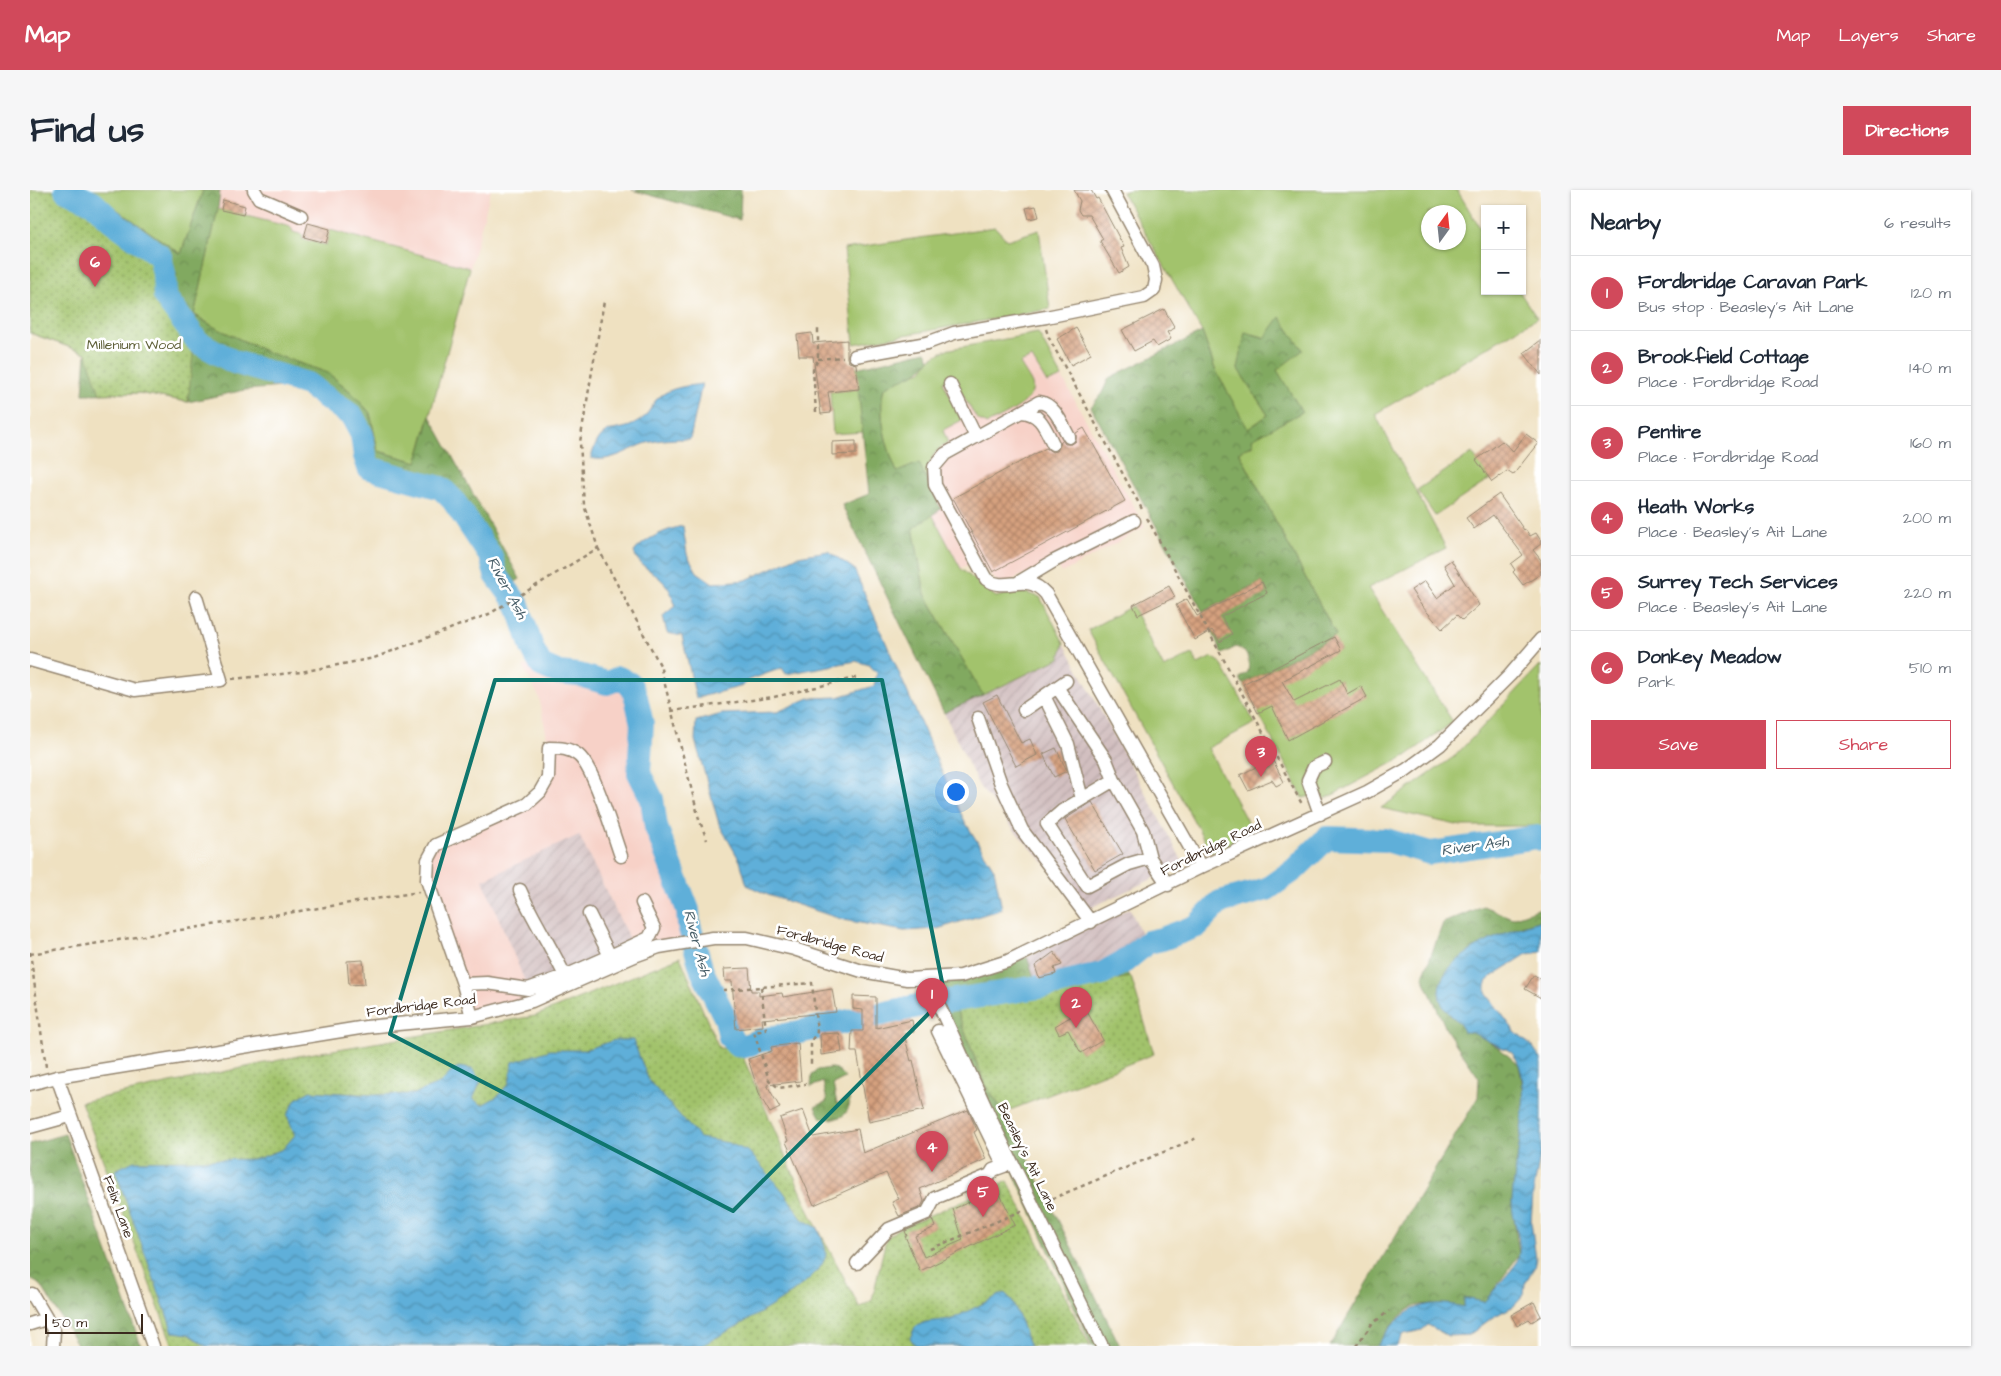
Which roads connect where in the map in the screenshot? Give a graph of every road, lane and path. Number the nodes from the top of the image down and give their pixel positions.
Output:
1 (254, 190) edge
2 (1112, 190) edge
3 (301, 216) dead end
4 (604, 301) dead end
5 (1046, 317) junction
6 (818, 329) dead end
7 (855, 356) joint
8 (818, 359) junction
9 (950, 384) dead end
10 (816, 412) dead end
11 (1021, 412) junction
12 (976, 436) junction
13 (1069, 437) dead end
14 (1053, 444) dead end
15 (1134, 521) dead end
16 (598, 548) junction
17 (1019, 582) junction
18 (196, 597) dead end
19 (1541, 639) edge
20 (30, 660) edge
21 (859, 677) dead end
22 (221, 680) junction
23 (1044, 696) junction
24 (1024, 710) dead end
25 (672, 711) junction
26 (978, 718) dead end
27 (1325, 762) dead end
28 (1114, 780) junction
29 (1082, 799) junction
30 (1315, 816) junction
31 (707, 840) dead end
32 (621, 856) dead end
33 (1150, 858) junction
34 (1201, 867) junction
35 (1168, 885) junction
36 (430, 890) junction
37 (520, 890) dead end
38 (642, 904) dead end
39 (589, 914) dead end
40 (1091, 922) junction
41 (30, 953) edge
42 (613, 960) junction
43 (565, 976) junction
44 (927, 979) junction
45 (463, 984) junction
46 (760, 987) junction
47 (723, 990) dead end
48 (472, 1017) junction
49 (938, 1031) dead end
50 (811, 1067) dead end
51 (53, 1078) junction
52 (30, 1084) edge
53 (806, 1084) dead end
54 (70, 1116) junction
55 (30, 1127) edge
56 (1197, 1138) dead end
57 (1033, 1206) junction
58 (930, 1249) dead end
59 (858, 1263) dead end
60 (30, 1295) edge
61 (1389, 1311) dead end
62 (46, 1319) junction
63 (30, 1324) edge
64 (53, 1346) edge
65 (153, 1346) edge
66 (1102, 1346) edge
67 (1356, 1346) edge

1 - 3 street
2 - 5 street
4 - 16 path
5 - 7 street
5 - 30 path
6 - 8 path
7 - 8 path
8 - 10 path
9 - 12 street
11 - 12 street
11 - 13 street
11 - 14 street
12 - 17 street
15 - 17 street
16 - 22 path
16 - 25 path
17 - 34 street
18 - 22 street
19 - 30 street, Fordbridge Road
20 - 22 street
21 - 25 path
23 - 24 street
23 - 28 street
23 - 29 street
25 - 31 path
26 - 40 street
27 - 30 street
28 - 29 street
28 - 33 street
29 - 33 street
30 - 34 street, Fordbridge Road
32 - 36 street
33 - 35 street
34 - 35 street, Fordbridge Road
35 - 40 street, Fordbridge Road
36 - 41 path
36 - 45 street
37 - 43 street
38 - 42 street
39 - 42 street
40 - 44 street, Fordbridge Road
41 - 51 path
42 - 43 street
42 - 44 street, Fordbridge Road
42 - 48 street, Fordbridge Road
43 - 45 street
44 - 57 street, Beasley's Ait Lane
45 - 48 street
46 - 47 path
46 - 50 path
46 - 53 path
48 - 51 street, Fordbridge Road
49 - 59 street
51 - 52 street, Fordbridge Road
51 - 54 street, Felix Lane
54 - 55 street
54 - 65 street, Felix Lane
56 - 57 path
57 - 58 path
57 - 66 street, Beasley's Ait Lane
60 - 62 street
61 - 67 path
62 - 63 street
62 - 64 street

